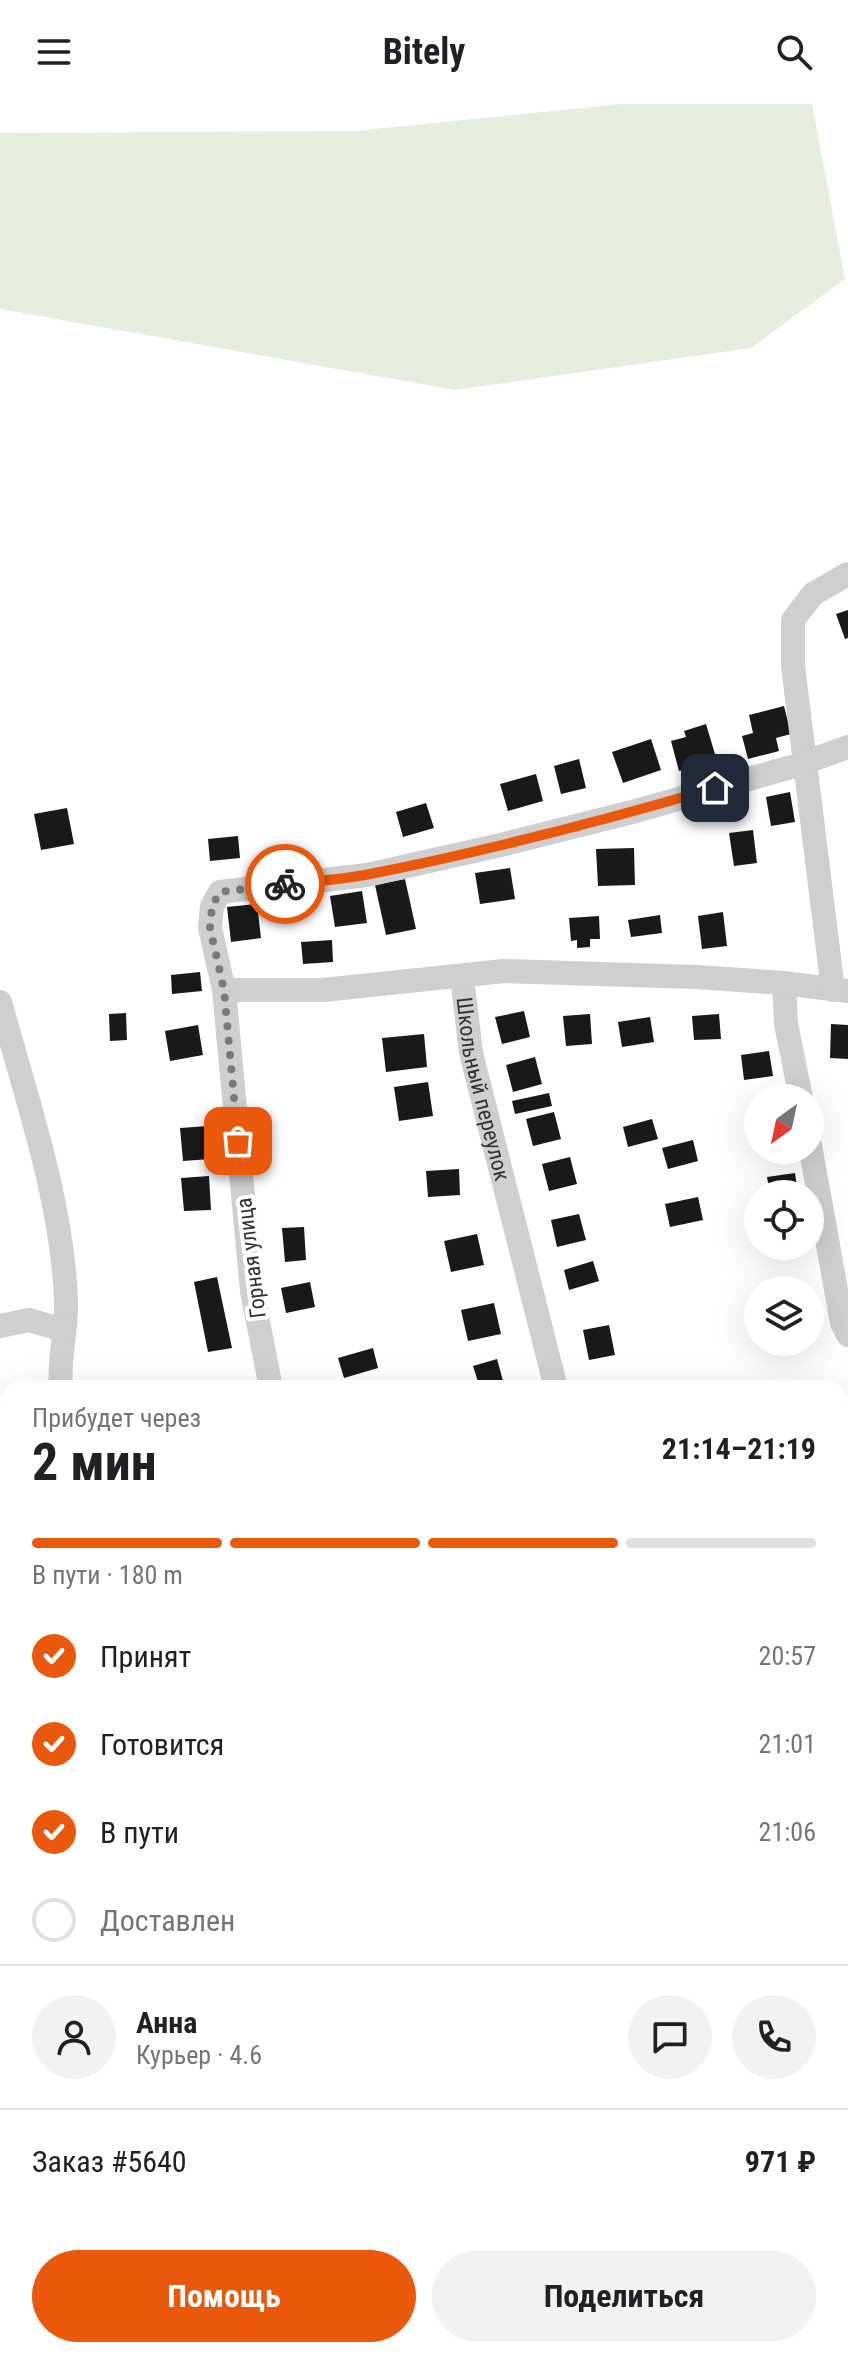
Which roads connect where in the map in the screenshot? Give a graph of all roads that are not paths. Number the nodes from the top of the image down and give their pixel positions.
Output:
1 (848, 574) edge
2 (848, 747) edge
3 (804, 763) junction
4 (462, 977) junction
5 (784, 983) junction
6 (224, 990) junction
7 (840, 991) edge
8 (0, 1002) edge
9 (798, 1084) edge
10 (813, 1164) edge
11 (0, 1326) edge
12 (63, 1330) junction
13 (848, 1335) edge
14 (60, 1380) edge
15 (269, 1380) edge
16 (554, 1380) edge

1 - 3 street
2 - 3 street
3 - 6 street, Горная улица
3 - 7 street
4 - 5 street, Школьный переулок
4 - 6 street
4 - 16 street, Школьный переулок
5 - 7 street, Школьный переулок
5 - 9 street
6 - 15 street, Горная улица
8 - 12 street
10 - 13 street
11 - 12 street
12 - 14 street

